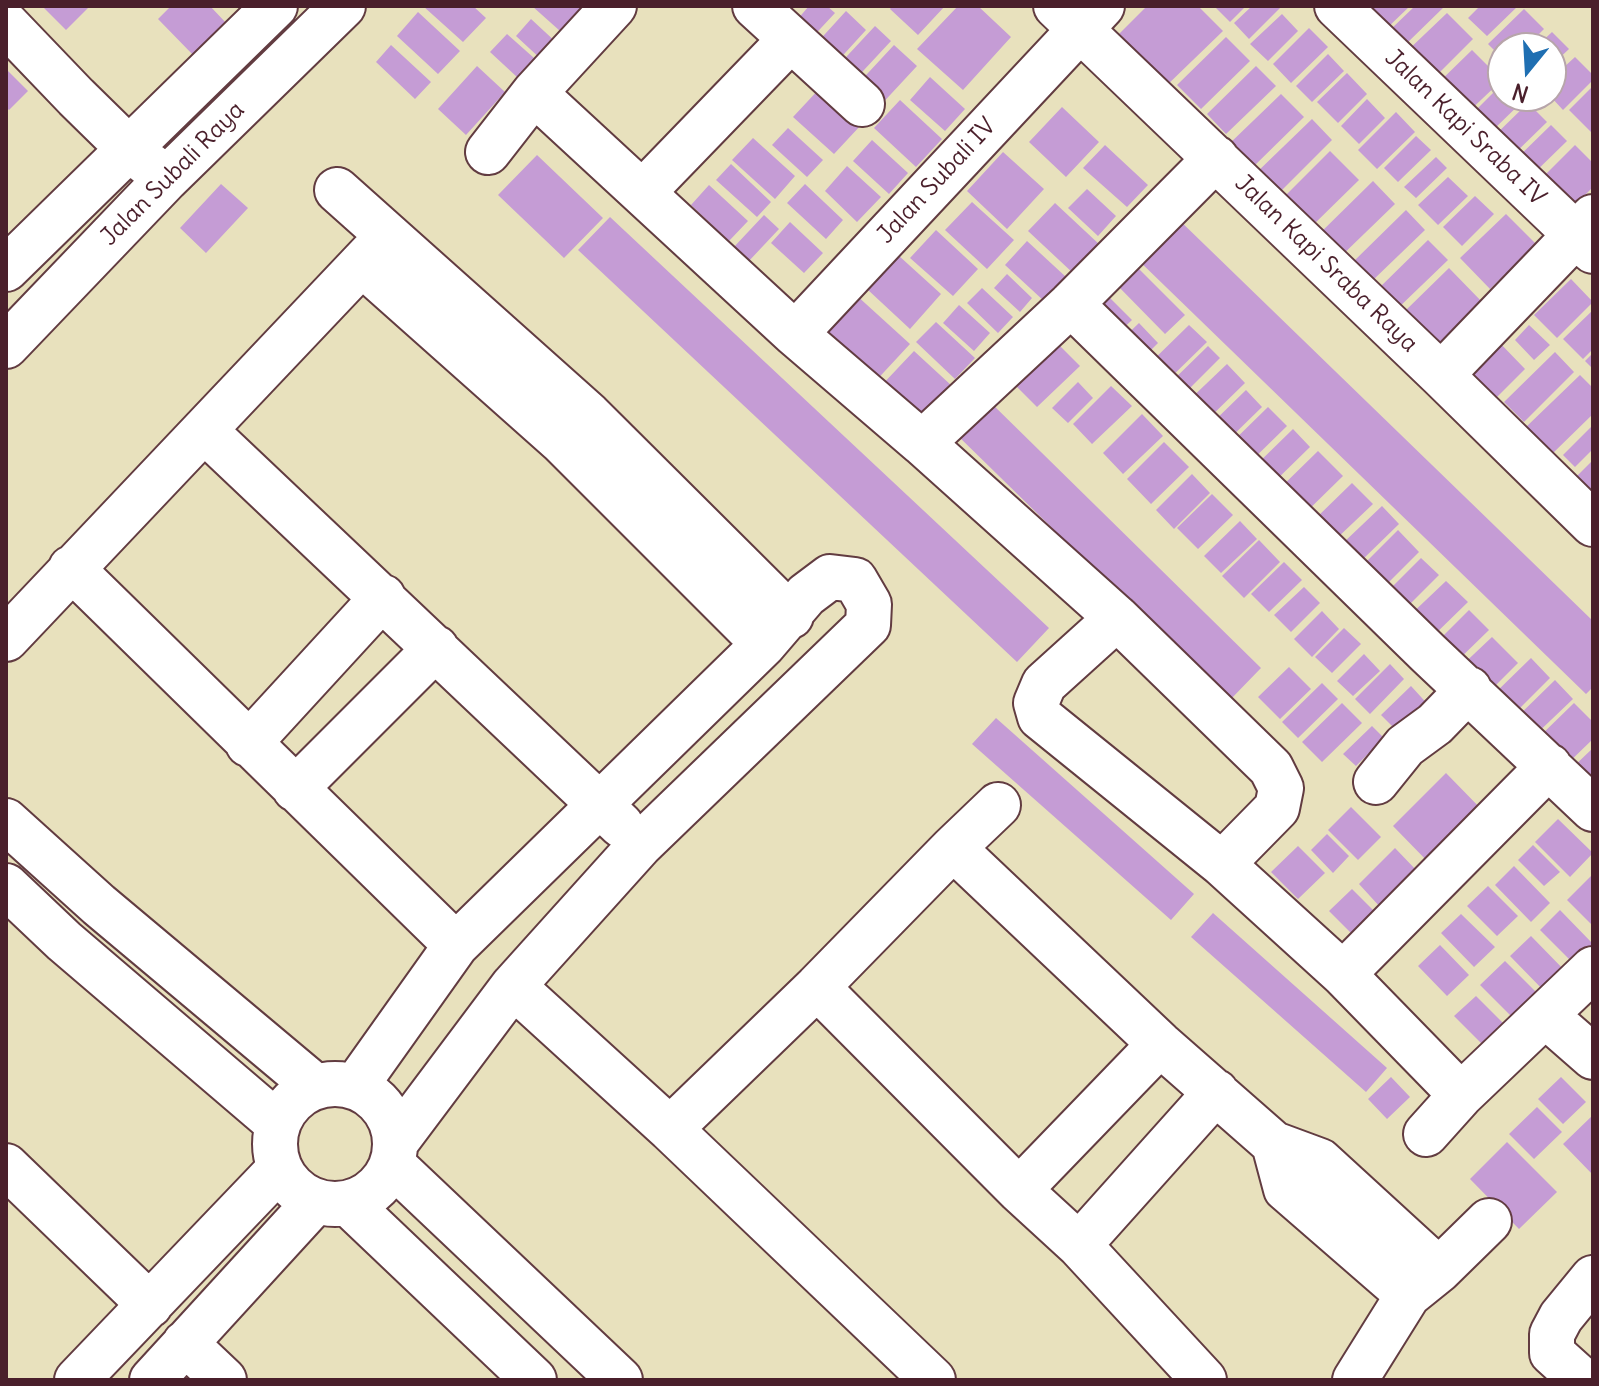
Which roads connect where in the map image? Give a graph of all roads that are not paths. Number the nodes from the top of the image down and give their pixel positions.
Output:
1 (20, 6) edge
2 (275, 6) edge
3 (343, 6) edge
4 (614, 6) edge
5 (755, 6) edge
6 (1337, 6) edge
7 (1079, 14) edge
8 (6, 22) edge
9 (790, 40) junction
10 (534, 93) junction
11 (862, 104) dead end
12 (128, 148) junction
13 (488, 152) dead end
14 (1216, 158) junction
15 (166, 179) junction
16 (337, 190) dead end
17 (643, 192) junction
18 (1588, 234) edge
19 (375, 250) junction
20 (6, 269) edge
21 (1071, 304) junction
22 (795, 334) junction
23 (6, 346) edge
24 (1441, 375) junction
25 (205, 431) junction
26 (922, 443) junction
27 (1593, 524) edge
28 (71, 568) junction
29 (383, 597) junction
30 (1117, 618) junction
31 (777, 630) junction
32 (6, 639) edge
33 (436, 648) junction
34 (1469, 689) junction
35 (248, 744) junction
36 (1549, 766) junction
37 (1376, 782) dead end
38 (295, 789) junction
39 (599, 804) junction
40 (998, 805) dead end
41 (1593, 809) edge
42 (6, 821) edge
43 (640, 845) junction
44 (953, 848) junction
45 (1222, 864) junction
46 (6, 886) edge
47 (99, 905) junction
48 (64, 941) junction
49 (456, 945) junction
50 (1593, 969) edge
51 (1343, 974) junction
52 (513, 986) junction
53 (817, 987) junction
54 (1545, 1015) junction
55 (1160, 1044) junction
56 (1593, 1057) edge
57 (336, 1087) junction
58 (1216, 1092) junction
59 (1461, 1095) junction
60 (278, 1124) junction
61 (670, 1129) junction
62 (1426, 1134) dead end
63 (395, 1154) junction
64 (6, 1166) edge
65 (280, 1168) junction
66 (1019, 1190) junction
67 (332, 1203) junction
68 (1489, 1221) dead end
69 (1079, 1245) junction
70 (1593, 1278) edge
71 (1424, 1283) junction
72 (150, 1305) junction
73 (185, 1343) junction
74 (77, 1380) edge
75 (152, 1380) edge
76 (224, 1380) edge
77 (534, 1380) edge
78 (620, 1380) edge
79 (933, 1380) edge
80 (1204, 1380) edge
81 (1355, 1380) edge
82 (1582, 1380) edge

1 - 8 street
2 - 12 street, Jalan Subali Raya
3 - 15 street, Jalan Subali Raya
4 - 10 street
5 - 9 street
6 - 18 street, Jalan Kapi Sraba IV
7 - 14 street, Jalan Kapi Sraba Raya
7 - 22 street, Jalan Subali IV
8 - 12 street
9 - 11 street
9 - 17 street
10 - 13 street
10 - 17 street
12 - 15 street
12 - 20 street, Jalan Subali Raya
14 - 21 street
14 - 24 street, Jalan Kapi Sraba Raya
15 - 23 street, Jalan Subali Raya
16 - 19 street
17 - 22 street
18 - 24 street
19 - 25 street
19 - 31 street
21 - 26 street
21 - 34 street
22 - 26 street
24 - 27 street, Jalan Kapi Sraba Raya
25 - 28 street
25 - 29 street
26 - 30 street
28 - 32 street
28 - 35 street
29 - 33 street
29 - 35 street
30 - 45 street
30 - 45 street
31 - 39 street
31 - 43 street
33 - 38 street
33 - 39 street
34 - 36 street
34 - 37 street
35 - 38 street
36 - 41 street
36 - 51 street
38 - 49 street
39 - 43 street
39 - 49 street
40 - 44 street
42 - 47 street
43 - 52 street
44 - 53 street
44 - 55 street
45 - 51 street
46 - 48 street
47 - 48 street
47 - 57 street
48 - 60 street
49 - 57 street
50 - 54 street
51 - 59 street
52 - 61 street
52 - 63 street
53 - 61 street
53 - 66 street
54 - 56 street
54 - 59 street
55 - 58 street
55 - 66 street
57 - 60 street
57 - 63 street
58 - 69 street
58 - 71 street
59 - 62 street
60 - 65 street
61 - 79 street
63 - 67 street
63 - 78 street
64 - 72 street
65 - 67 street
65 - 72 street
66 - 69 street
67 - 73 street
67 - 77 street
68 - 71 street
69 - 80 street
70 - 82 street
71 - 81 street
72 - 74 street
73 - 75 street
73 - 76 street

